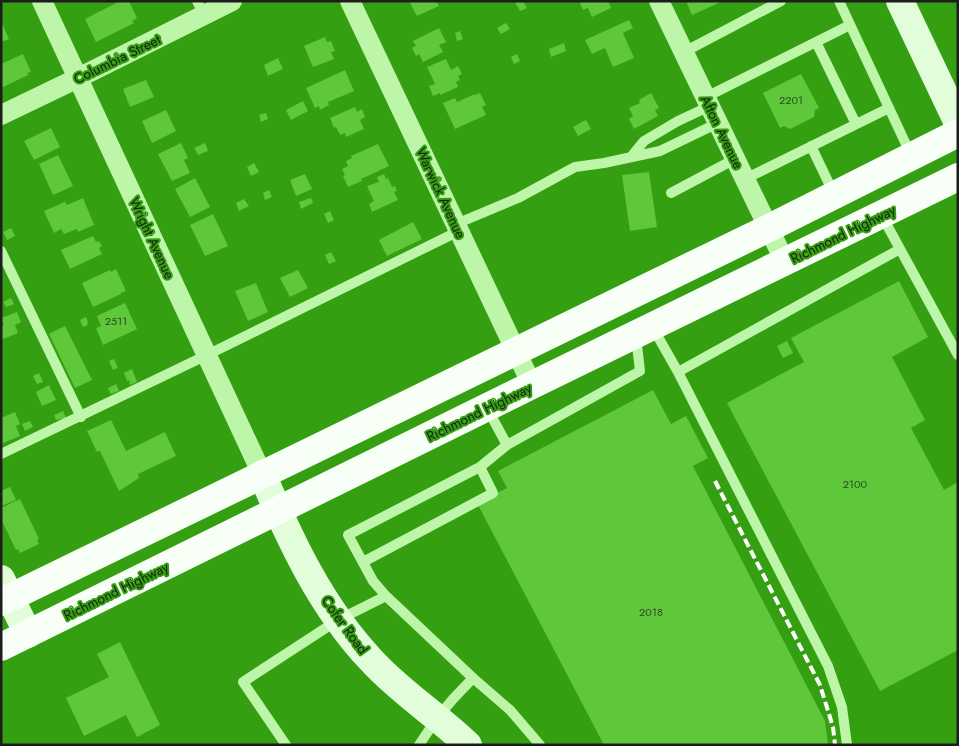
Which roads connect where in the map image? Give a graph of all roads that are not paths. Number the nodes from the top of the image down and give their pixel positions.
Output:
1 (42, 1) edge
2 (232, 1) edge
3 (350, 1) edge
4 (659, 1) edge
5 (781, 1) edge
6 (839, 1) edge
7 (900, 1) edge
8 (201, 8) edge
9 (850, 25) junction
10 (816, 42) junction
11 (684, 52) junction
12 (78, 78) junction
13 (711, 108) junction
14 (889, 108) junction
15 (1, 115) edge
16 (958, 123) edge
17 (856, 124) junction
18 (958, 133) edge
19 (811, 146) junction
20 (912, 156) junction
21 (631, 157) junction
22 (735, 159) junction
23 (958, 178) edge
24 (745, 179) junction
25 (671, 193) dead end
26 (834, 195) junction
27 (882, 215) junction
28 (457, 227) junction
29 (768, 228) junction
30 (900, 249) junction
31 (1, 251) edge
32 (785, 262) junction
33 (644, 331) junction
34 (516, 350) junction
35 (207, 355) junction
36 (958, 355) edge
37 (678, 372) junction
38 (532, 385) junction
39 (487, 408) junction
40 (81, 417) junction
41 (506, 445) junction
42 (1, 454) edge
43 (480, 467) junction
44 (262, 474) junction
45 (278, 511) junction
46 (362, 562) junction
47 (4, 593) edge
48 (386, 596) junction
49 (338, 620) junction
50 (28, 634) junction
51 (1, 647) edge
52 (473, 678) junction
53 (437, 718) junction
54 (286, 745) edge
55 (419, 745) edge
56 (468, 745) edge
57 (540, 745) edge
58 (847, 745) edge

1 - 12 street, Wright Avenue
2 - 8 street, Columbia Street
3 - 28 street, Warwick Avenue
4 - 11 street, Afton Avenue
5 - 11 lane
6 - 9 lane
7 - 16 street
8 - 12 street, Columbia Street
9 - 10 lane
9 - 14 lane
10 - 13 lane
10 - 17 lane
11 - 13 street, Afton Avenue
12 - 15 street, Columbia Street
12 - 35 street, Wright Avenue
13 - 21 lane
13 - 21 lane
13 - 22 street, Afton Avenue
14 - 17 lane
14 - 20 lane
17 - 19 lane
18 - 20 main road
19 - 24 lane
19 - 26 lane
20 - 26 main road
21 - 28 lane
22 - 24 street, Afton Avenue
22 - 25 lane
23 - 27 main road, Richmond Highway
24 - 29 street, Afton Avenue
26 - 29 main road
27 - 30 lane
27 - 32 main road, Richmond Highway
28 - 34 street, Warwick Avenue
28 - 35 lane
29 - 32 street, Afton Avenue
29 - 34 main road
30 - 36 lane
30 - 37 lane
31 - 40 lane
32 - 33 main road, Richmond Highway
33 - 37 lane
33 - 38 main road, Richmond Highway
33 - 41 lane
34 - 38 street, Warwick Avenue
34 - 44 main road
35 - 40 lane
35 - 44 street, Wright Avenue
37 - 58 lane
38 - 39 main road, Richmond Highway
39 - 41 lane
39 - 45 main road, Richmond Highway
40 - 42 lane
41 - 43 lane
43 - 46 lane
43 - 46 lane
44 - 45 street, Cofer Road
44 - 47 main road
45 - 49 street, Cofer Road
45 - 50 main road, Richmond Highway
46 - 48 lane
47 - 50 street
48 - 49 lane
48 - 52 lane
49 - 53 street, Cofer Road
49 - 54 lane
50 - 51 main road, Richmond Highway
52 - 53 lane
52 - 57 lane
53 - 55 lane
53 - 56 street, Cofer Road

